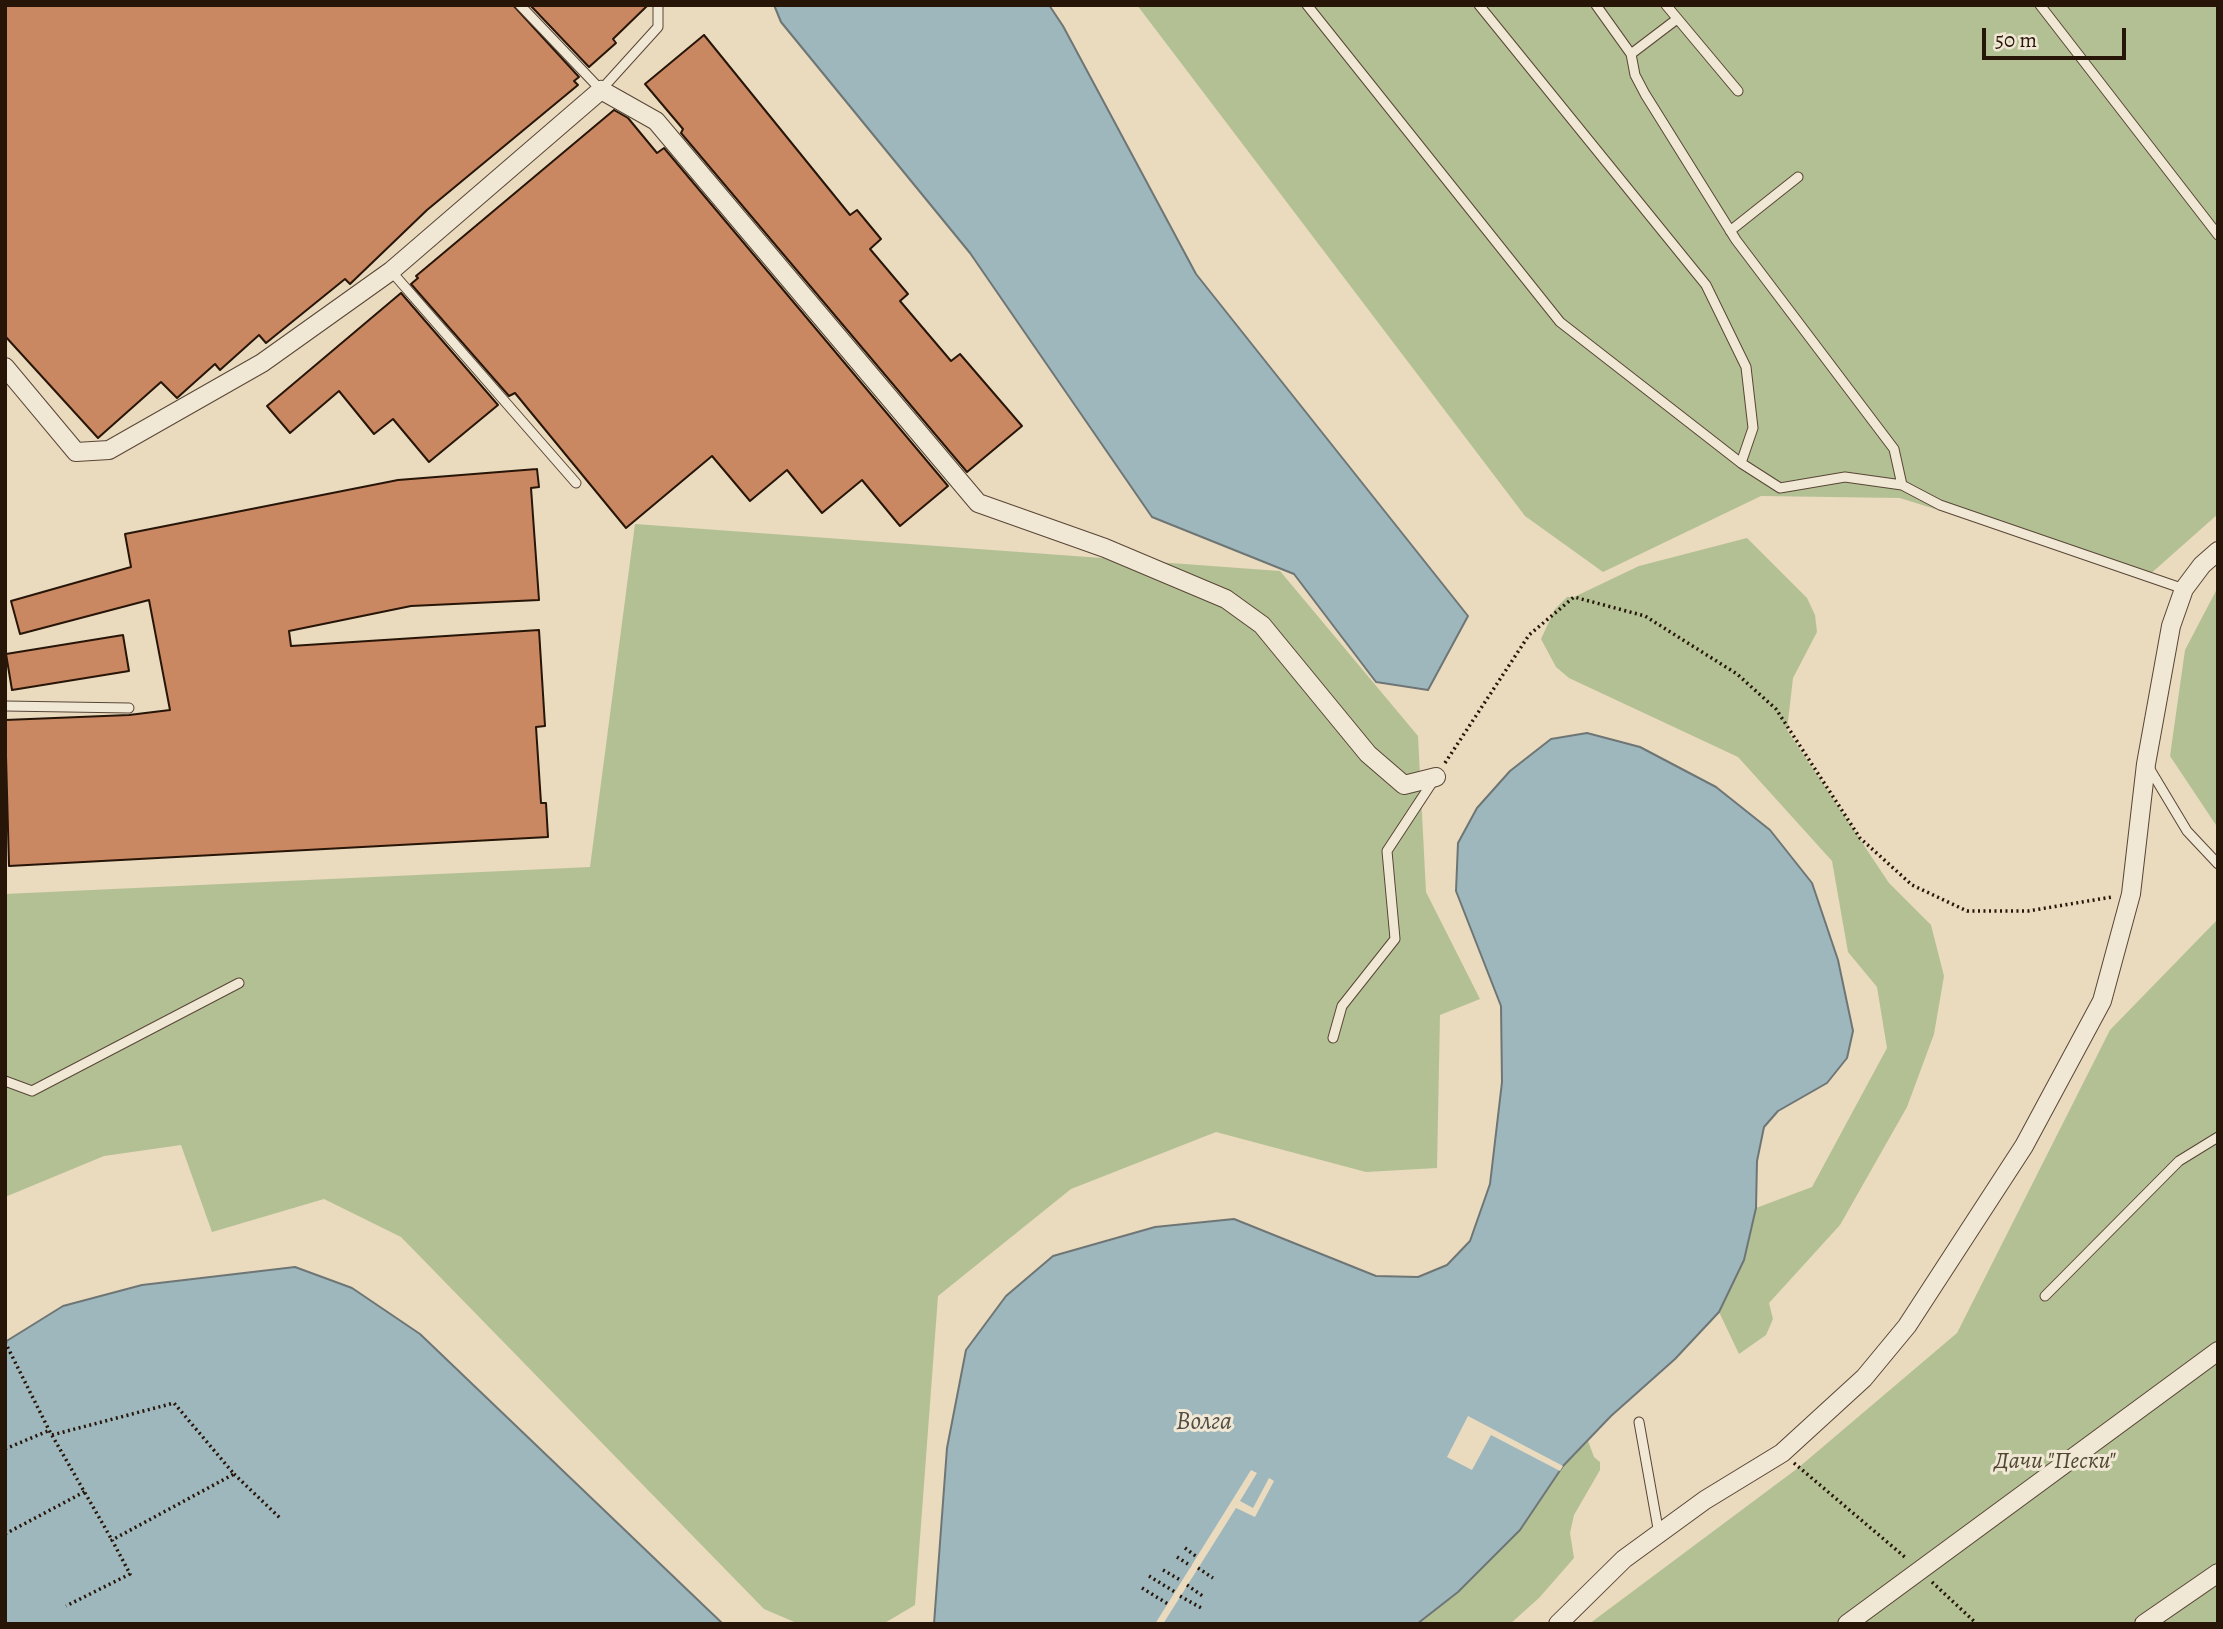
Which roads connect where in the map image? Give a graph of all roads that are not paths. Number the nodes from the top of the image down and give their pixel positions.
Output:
1 (520, 5) edge
2 (658, 5) edge
3 (1307, 5) edge
4 (1479, 5) edge
5 (1596, 5) edge
6 (1666, 5) edge
7 (2040, 5) edge
8 (1677, 19) junction
9 (1631, 54) junction
10 (601, 90) junction
11 (1738, 91) dead end
12 (1798, 177) dead end
13 (1730, 231) junction
14 (2218, 235) edge
15 (391, 271) junction
16 (5, 367) edge
17 (1741, 463) junction
18 (576, 483) dead end
19 (1902, 485) junction
20 (2218, 551) edge
21 (2184, 589) junction
22 (5, 706) edge
23 (129, 708) dead end
24 (2146, 764) junction
25 (1436, 776) joint
26 (2218, 864) edge
27 (239, 982) dead end
28 (1333, 1038) dead end
29 (5, 1081) edge
30 (2218, 1137) edge
31 (2045, 1296) dead end
32 (2218, 1351) edge
33 (1639, 1422) dead end
34 (1658, 1534) junction
35 (2218, 1573) edge
36 (1558, 1624) edge
37 (1847, 1624) edge
38 (2144, 1624) edge

1 - 10 lane
2 - 10 lane
3 - 17 lane
4 - 17 lane
5 - 9 lane
6 - 8 lane
7 - 14 lane
8 - 9 lane
8 - 11 lane
9 - 13 lane
10 - 15 street
10 - 25 street
12 - 13 lane
13 - 19 lane
15 - 16 street
15 - 18 lane
17 - 19 lane
19 - 21 lane
20 - 21 street
21 - 24 street
22 - 23 lane
24 - 26 lane
24 - 34 street
25 - 28 lane
27 - 29 lane
30 - 31 lane
32 - 37 street
33 - 34 lane
34 - 36 street
35 - 38 street

